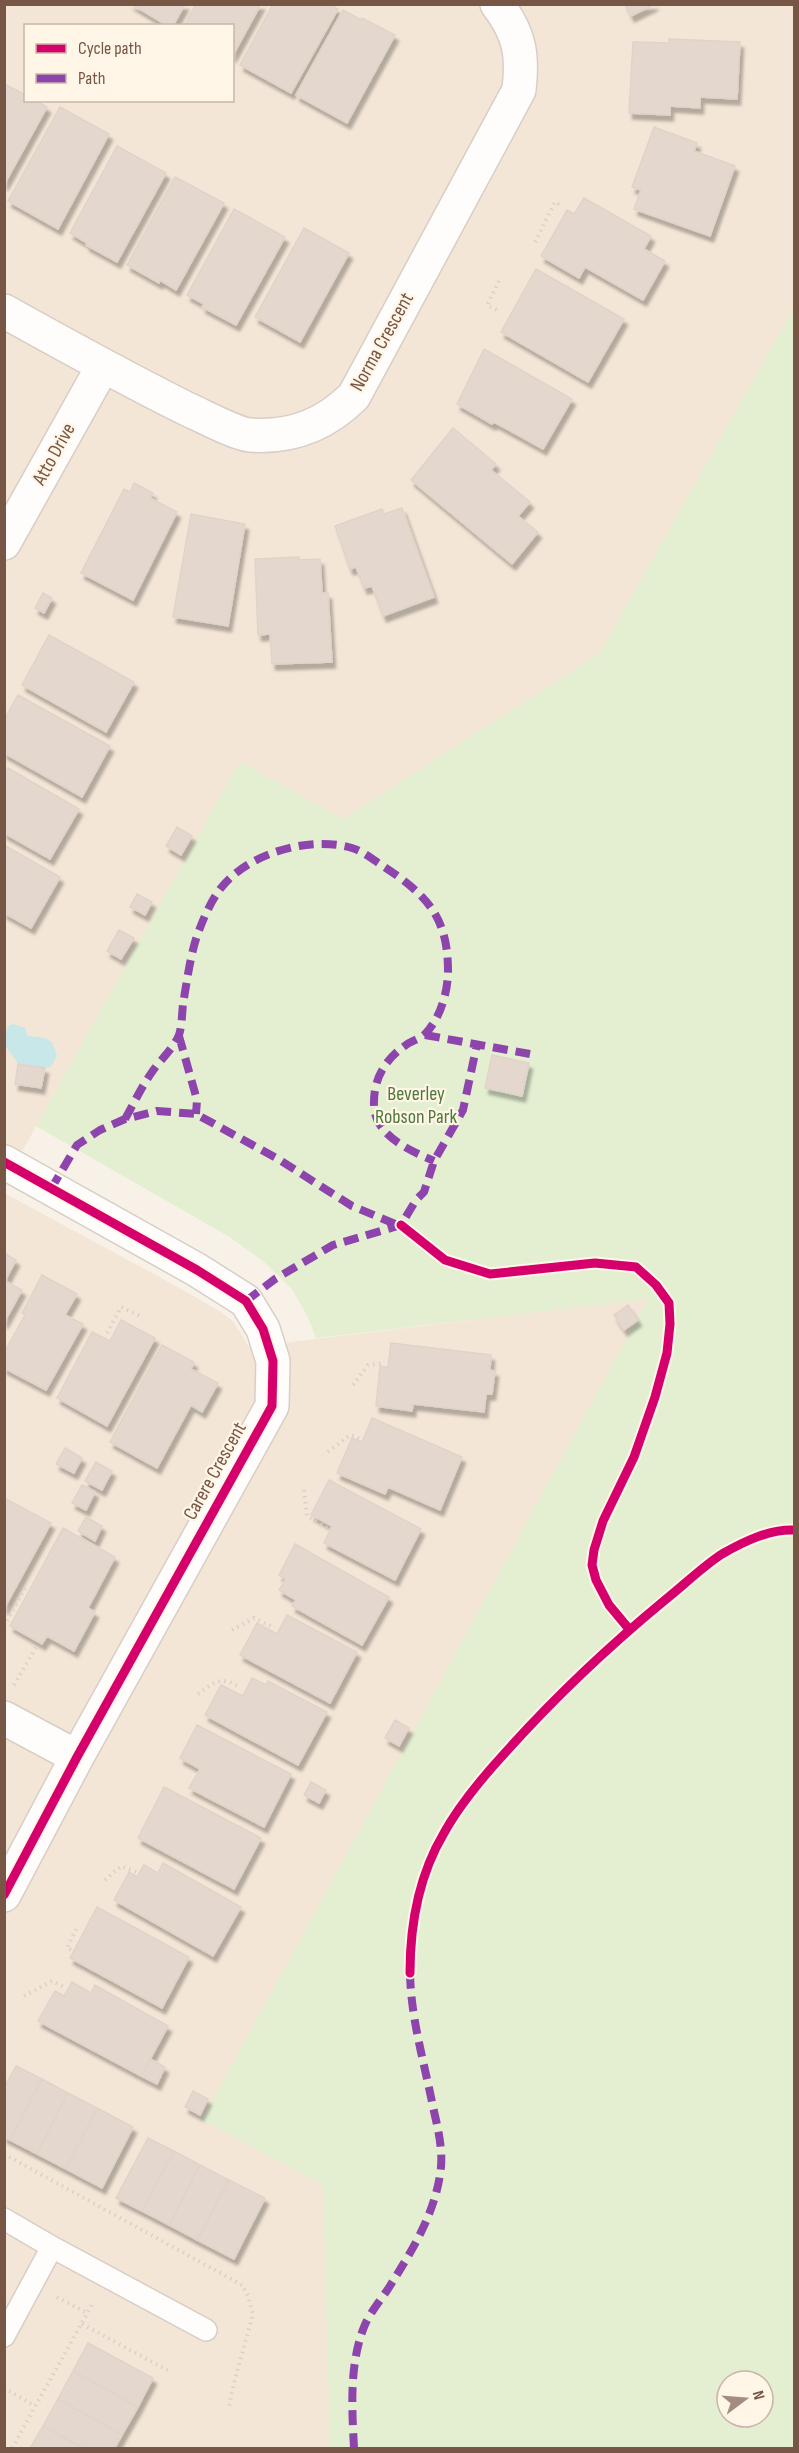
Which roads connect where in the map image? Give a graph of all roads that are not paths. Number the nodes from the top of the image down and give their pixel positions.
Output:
1 (497, 4) edge
2 (4, 311) edge
3 (103, 366) junction
4 (4, 543) edge
5 (4, 1162) edge
6 (7, 1704) edge
7 (77, 1757) junction
8 (4, 1895) edge
9 (4, 2219) edge
10 (52, 2247) junction
11 (206, 2330) dead end
12 (4, 2336) edge

1 - 3 street, Norma Crescent
2 - 3 street, Norma Crescent
3 - 4 street, Atto Drive
5 - 7 street, Carere Crescent
6 - 7 street
7 - 8 street, Carere Crescent
9 - 10 lane
10 - 11 lane
10 - 12 lane

